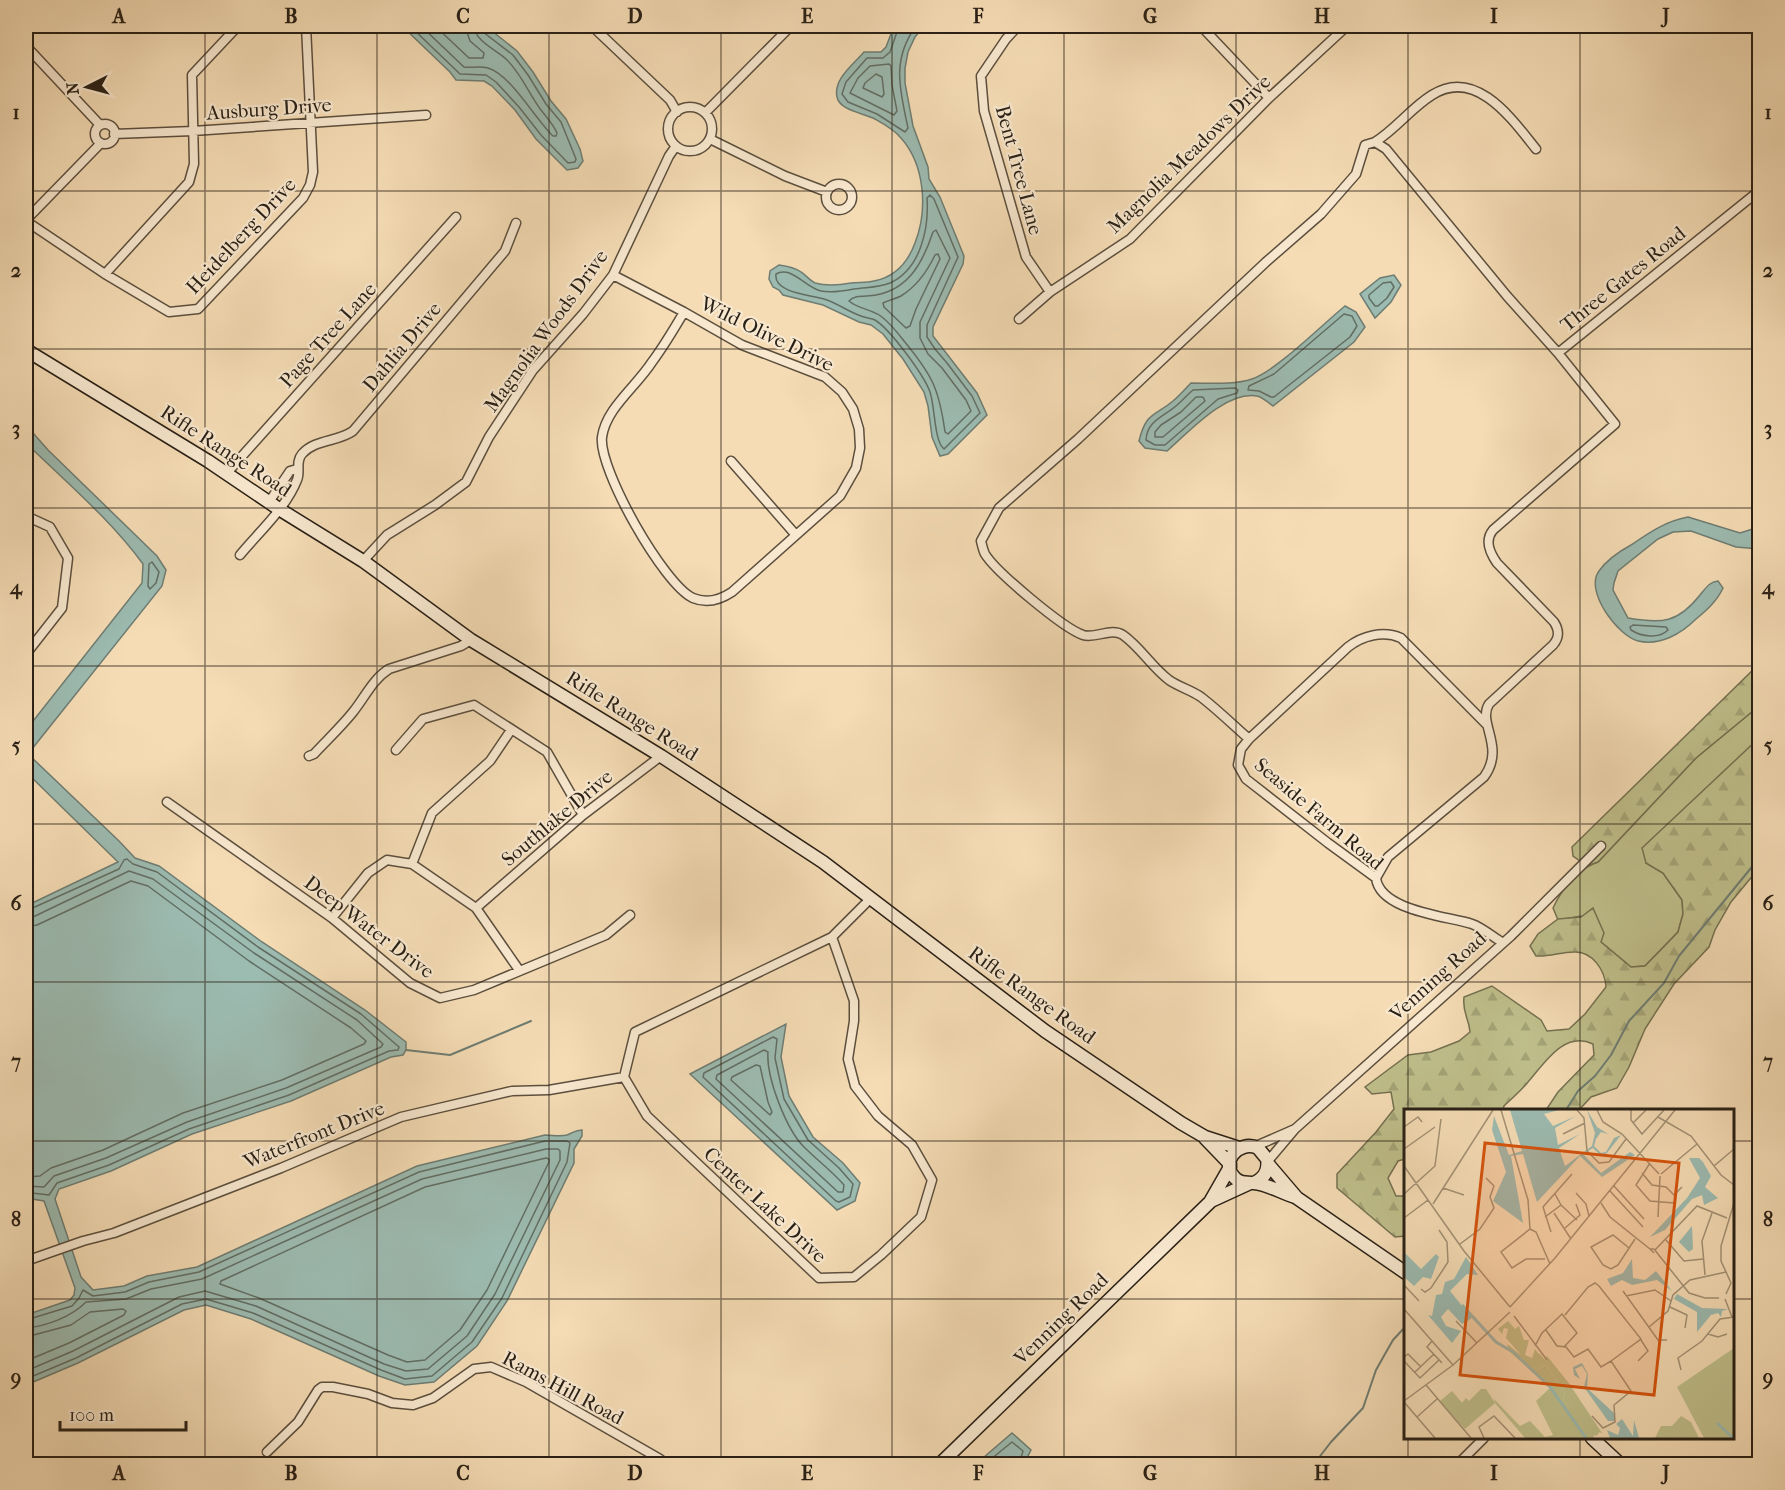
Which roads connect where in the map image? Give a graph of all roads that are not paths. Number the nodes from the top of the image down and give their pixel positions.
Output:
1 (238, 26) edge
2 (306, 26) edge
3 (791, 26) edge
4 (1018, 26) edge
5 (1201, 26) edge
6 (1347, 26) edge
7 (598, 27) edge
8 (26, 46) edge
9 (1269, 98) junction
10 (677, 112) junction
11 (705, 113) junction
12 (426, 116) dead end
13 (312, 122) junction
14 (100, 125) junction
15 (193, 131) junction
16 (114, 134) junction
17 (710, 139) junction
18 (1375, 142) junction
19 (101, 143) junction
20 (676, 146) junction
21 (1536, 149) dead end
22 (1760, 190) edge
23 (827, 192) dead end
24 (456, 217) dead end
25 (26, 221) edge
26 (516, 223) dead end
27 (105, 274) junction
28 (613, 275) junction
29 (1050, 292) junction
30 (684, 312) junction
31 (1019, 319) dead end
32 (26, 350) edge
33 (1558, 353) junction
34 (731, 461) dead end
35 (226, 474) junction
36 (274, 505) junction
37 (26, 516) edge
38 (795, 534) junction
39 (240, 555) dead end
40 (363, 561) junction
41 (471, 640) junction
42 (26, 654) edge
43 (1488, 727) junction
44 (511, 729) junction
45 (1249, 739) junction
46 (396, 750) dead end
47 (309, 756) dead end
48 (661, 756) junction
49 (167, 802) dead end
50 (583, 814) junction
51 (1601, 846) dead end
52 (412, 864) junction
53 (1376, 878) junction
54 (871, 898) junction
55 (476, 908) junction
56 (630, 915) dead end
57 (332, 918) junction
58 (832, 937) junction
59 (1503, 943) junction
60 (519, 970) junction
61 (624, 1077) junction
62 (1295, 1129) junction
63 (1205, 1137) junction
64 (1256, 1146) junction
65 (1239, 1148) junction
66 (1268, 1163) junction
67 (1230, 1165) junction
68 (1251, 1183) junction
69 (1298, 1198) junction
70 (1210, 1202) junction
71 (26, 1262) edge
72 (1404, 1272) edge
73 (1482, 1439) edge
74 (1594, 1439) edge
75 (267, 1452) dead end
76 (1461, 1463) edge
77 (665, 1464) edge
78 (940, 1464) edge
79 (1620, 1464) edge

1 - 15 street
2 - 13 street, Heidelberg Drive
3 - 11 street
4 - 29 street, Bent Tree Lane
5 - 9 street
6 - 9 street, Magnolia Meadows Drive
7 - 10 street
8 - 14 street
9 - 29 street, Magnolia Meadows Drive
10 - 11 street
10 - 20 street
11 - 17 street
12 - 13 street, Ausburg Drive
13 - 15 street, Ausburg Drive
13 - 27 street, Heidelberg Drive
14 - 16 street
14 - 19 street
15 - 16 street, Ausburg Drive
15 - 27 street
16 - 19 street
17 - 20 street
17 - 23 street
18 - 21 street
18 - 33 street
18 - 45 street, Seaside Farm Road
19 - 25 street
20 - 28 street, Magnolia Woods Drive
22 - 33 street, Three Gates Road
24 - 35 street, Page Tree Lane
25 - 27 street, Heidelberg Drive
26 - 36 street, Dahlia Drive
28 - 30 street, Wild Olive Drive
28 - 40 street, Magnolia Woods Drive
29 - 31 street, Magnolia Meadows Drive
30 - 38 street, Wild Olive Drive
30 - 38 street, Wild Olive Drive
32 - 35 main road, Rifle Range Road
33 - 43 street, Three Gates Road
34 - 38 street
35 - 36 main road, Rifle Range Road
36 - 39 street, Dahlia Drive
36 - 40 main road, Rifle Range Road
37 - 42 street
40 - 41 main road, Rifle Range Road
41 - 47 street
41 - 48 main road, Rifle Range Road
43 - 45 street, Seaside Farm Road
43 - 53 street, Three Gates Road
44 - 46 street
44 - 50 street
44 - 52 street
45 - 53 street, Seaside Farm Road
48 - 50 street, Southlake Drive
48 - 54 main road, Rifle Range Road
49 - 57 street, Deep Water Drive
50 - 55 street, Southlake Drive
51 - 59 street, Venning Road
52 - 55 street
52 - 57 street
53 - 59 street, Seaside Farm Road
54 - 58 street
54 - 63 main road, Rifle Range Road
55 - 60 street
56 - 60 street, Deep Water Drive
57 - 60 street, Deep Water Drive
58 - 61 street
58 - 61 street, Center Lake Drive
59 - 62 street, Venning Road
61 - 71 street, Waterfront Drive
62 - 64 street, Venning Road
62 - 66 street, Venning Road
63 - 65 main road, Rifle Range Road
63 - 67 main road, Rifle Range Road
64 - 65 main road
64 - 66 main road
65 - 67 main road
66 - 68 main road
66 - 69 main road
67 - 68 main road
67 - 70 main road, Venning Road
68 - 69 main road
68 - 70 main road, Venning Road
69 - 72 main road
70 - 78 main road, Venning Road
73 - 76 street
74 - 79 main road
75 - 77 street, Rams Hill Road

